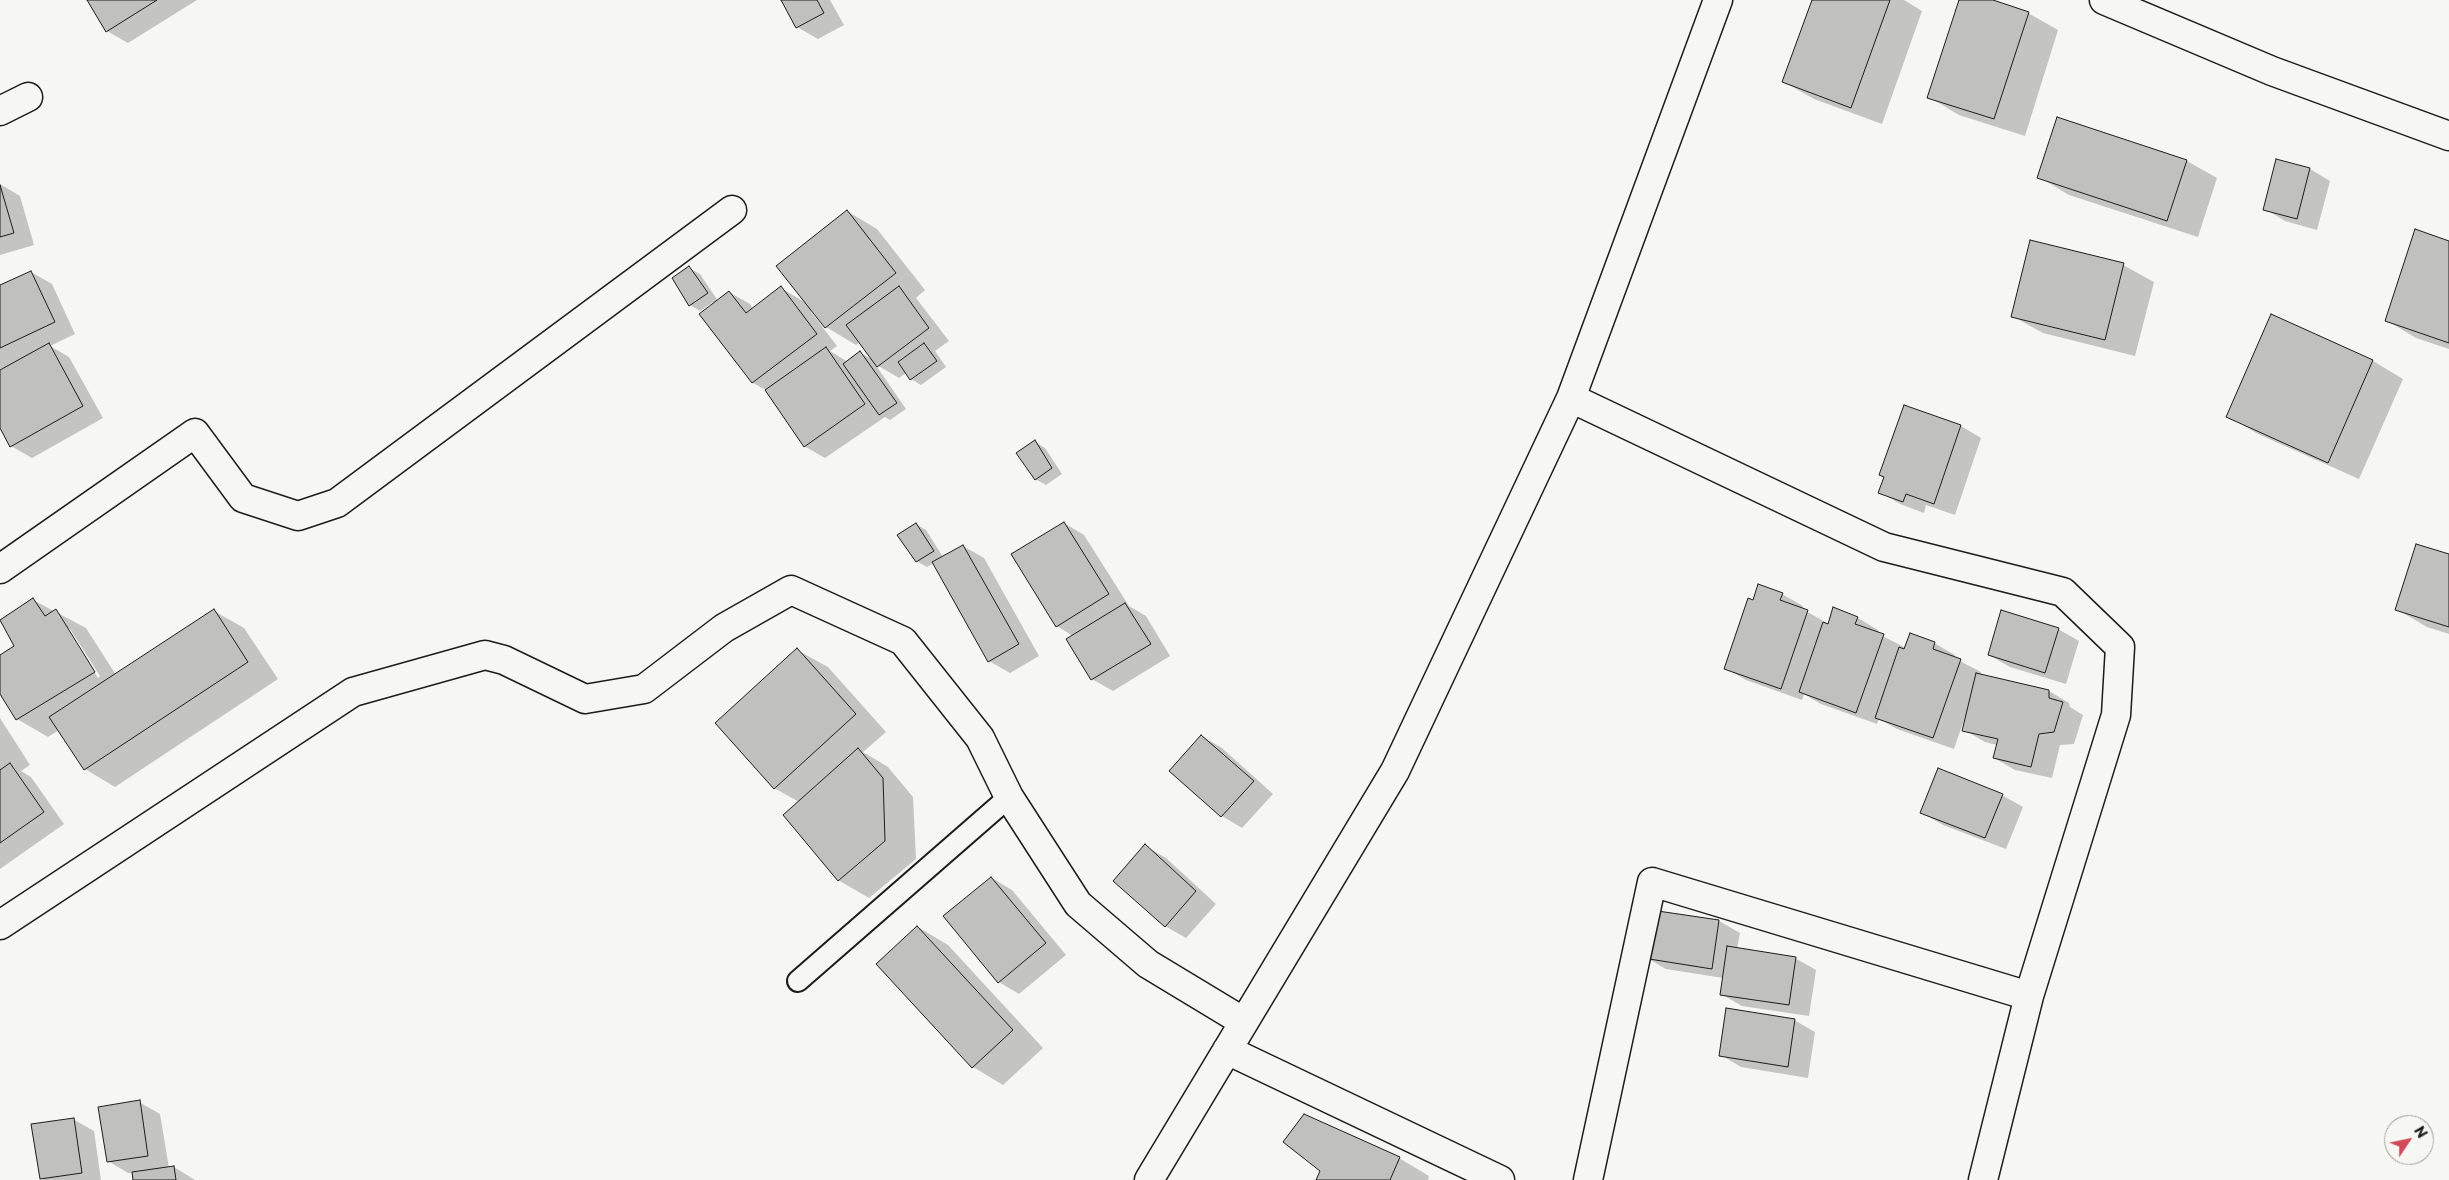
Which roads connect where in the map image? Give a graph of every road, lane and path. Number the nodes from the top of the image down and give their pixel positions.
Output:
1 (1718, 0) edge
2 (2104, 0) edge
3 (28, 96) dead end
4 (0, 111) edge
5 (2449, 136) edge
6 (732, 210) dead end
7 (1570, 398) junction
8 (0, 569) edge
9 (1010, 797) junction
10 (0, 925) edge
11 (798, 981) dead end
12 (2029, 996) junction
13 (1244, 1022) junction
14 (1227, 1050) junction
15 (1149, 1180) edge
16 (1500, 1180) edge
17 (1588, 1180) edge
18 (1983, 1180) edge

1 - 7 street
2 - 5 street
3 - 4 street
6 - 8 street
7 - 12 street
7 - 13 street
9 - 10 street
9 - 11 lane
9 - 13 street
12 - 17 street
12 - 18 street
13 - 14 street
14 - 15 street
14 - 16 street

